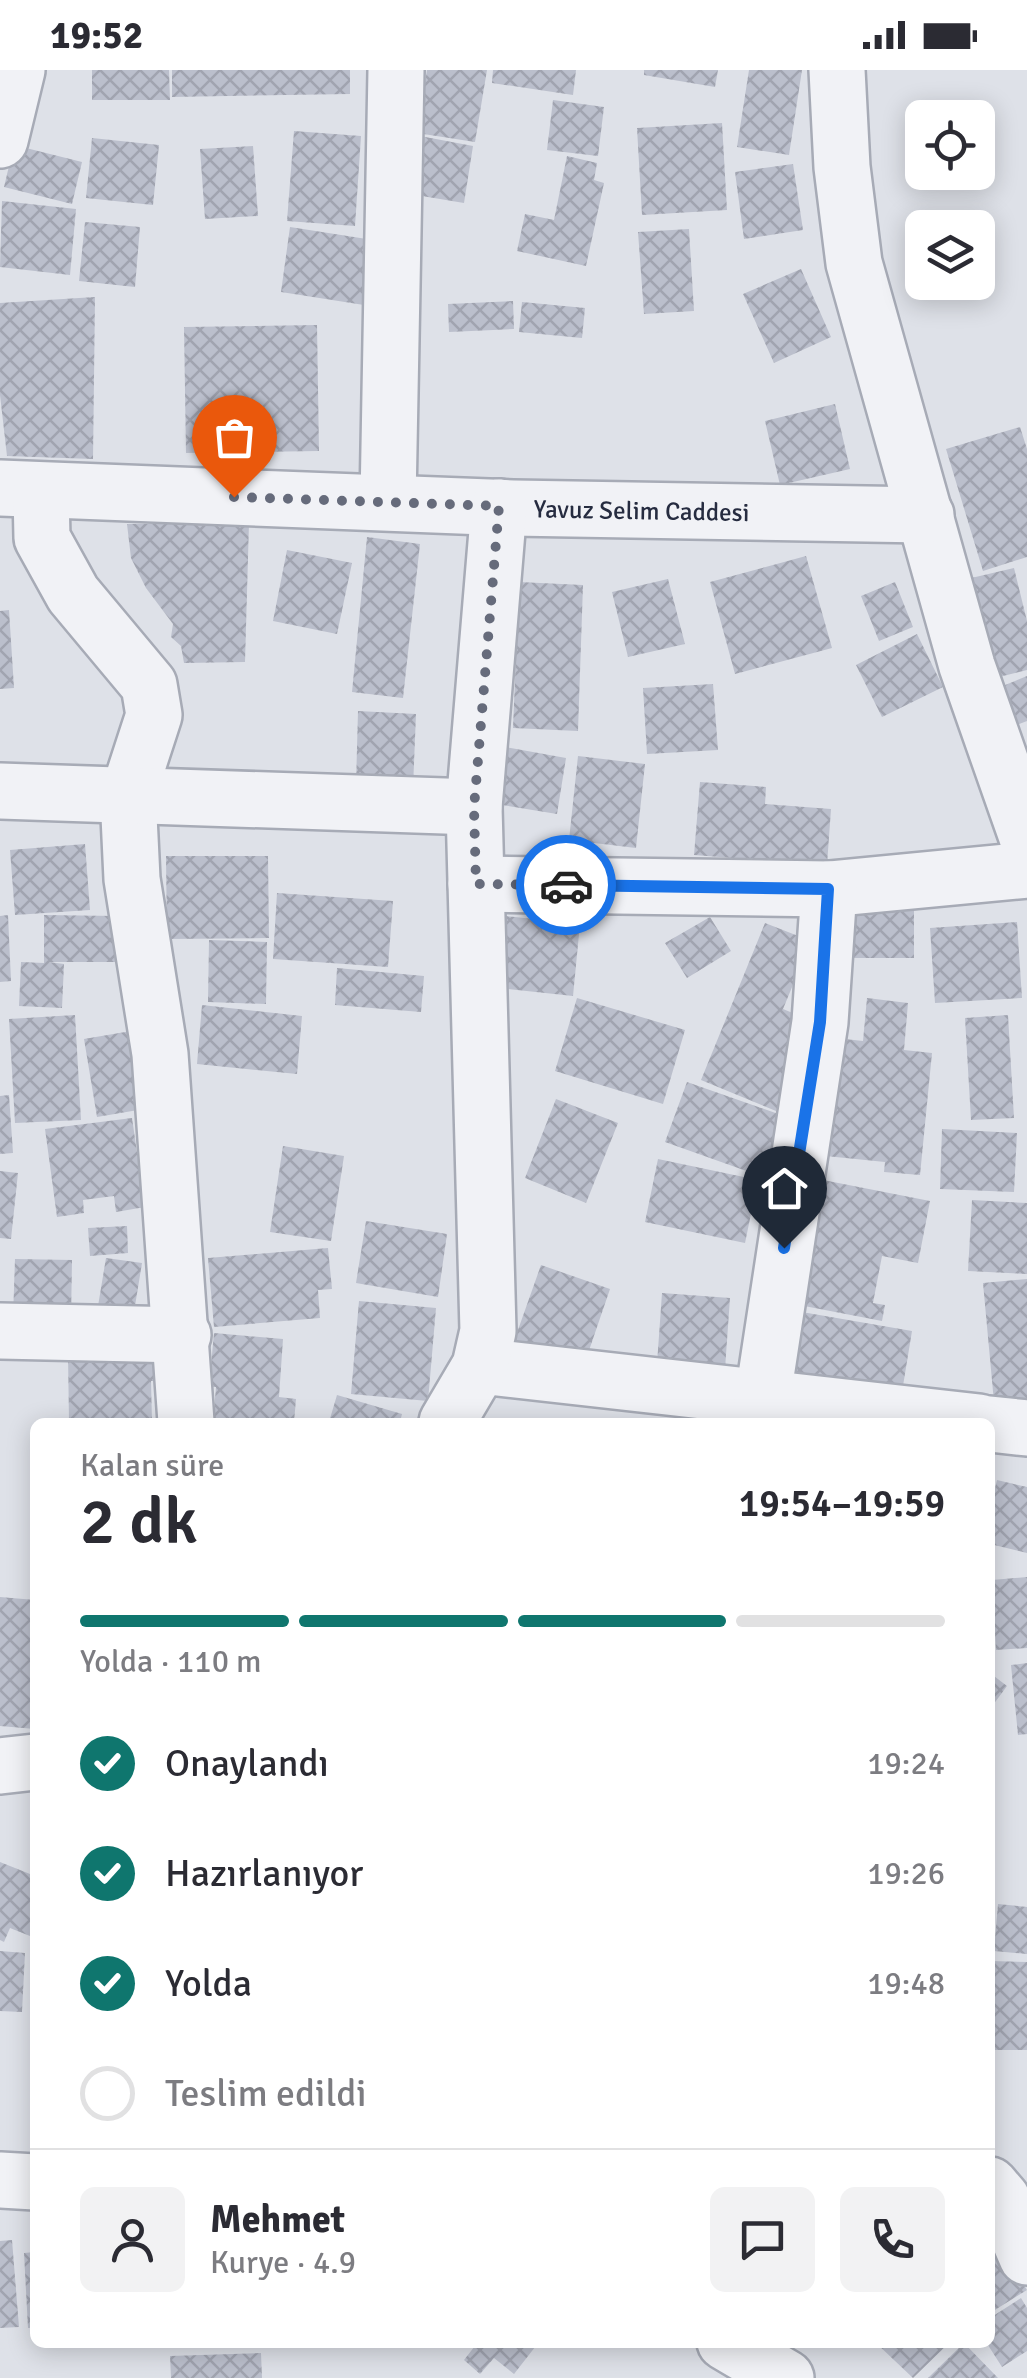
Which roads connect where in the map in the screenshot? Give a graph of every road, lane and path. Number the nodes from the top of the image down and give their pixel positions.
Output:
1 (17, 70) edge
2 (396, 70) edge
3 (838, 70) edge
4 (0, 140) edge
5 (21, 490) edge
6 (388, 501) junction
7 (499, 506) junction
8 (926, 514) junction
9 (0, 791) edge
10 (128, 794) junction
11 (474, 808) junction
12 (1027, 837) edge
13 (1027, 870) edge
14 (476, 884) junction
15 (828, 889) junction
16 (0, 1331) edge
17 (183, 1335) junction
18 (480, 1366) junction
19 (761, 1410) edge
20 (186, 1418) edge
21 (449, 1418) edge
22 (906, 1418) edge
23 (995, 1425) edge
24 (1027, 1428) edge
25 (30, 1763) edge
26 (0, 1766) edge
27 (0, 2180) edge
28 (30, 2182) edge
29 (1006, 2193) edge
30 (1027, 2257) edge
31 (735, 2348) edge
32 (786, 2378) edge

1 - 4 street
2 - 6 street
3 - 8 street
5 - 6 street, Yavuz Selim Caddesi
5 - 10 street
6 - 7 street, Yavuz Selim Caddesi
7 - 8 street, Yavuz Selim Caddesi
7 - 11 street
8 - 12 street
9 - 10 street
10 - 11 street
10 - 17 street
11 - 14 street
13 - 15 street
14 - 15 street
14 - 18 street
15 - 19 street
16 - 17 street
17 - 20 street
18 - 19 street
18 - 21 street
19 - 22 street
23 - 24 street
25 - 26 street
27 - 28 street
29 - 30 street
31 - 32 street

